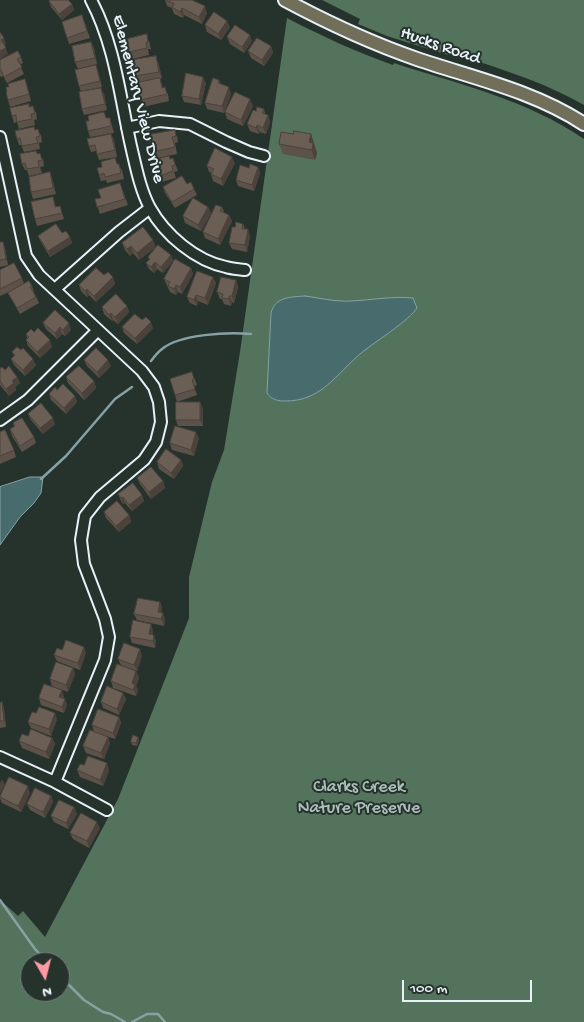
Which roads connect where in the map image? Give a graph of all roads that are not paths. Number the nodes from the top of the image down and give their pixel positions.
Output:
1 (92, 0) edge
2 (285, 0) edge
3 (584, 124) edge
4 (127, 128) junction
5 (0, 137) edge
6 (264, 156) dead end
7 (150, 208) junction
8 (245, 270) dead end
9 (56, 289) junction
10 (98, 330) junction
11 (0, 420) edge
12 (0, 757) edge
13 (54, 782) junction
14 (107, 810) dead end

1 - 4 street, Elementary View Drive
2 - 3 main road, Hucks Road
4 - 6 street
4 - 7 street, Elementary View Drive
5 - 9 street
7 - 8 street, Elementary View Drive
7 - 9 street
9 - 10 street
10 - 11 street
10 - 13 street
12 - 13 street
13 - 14 street

